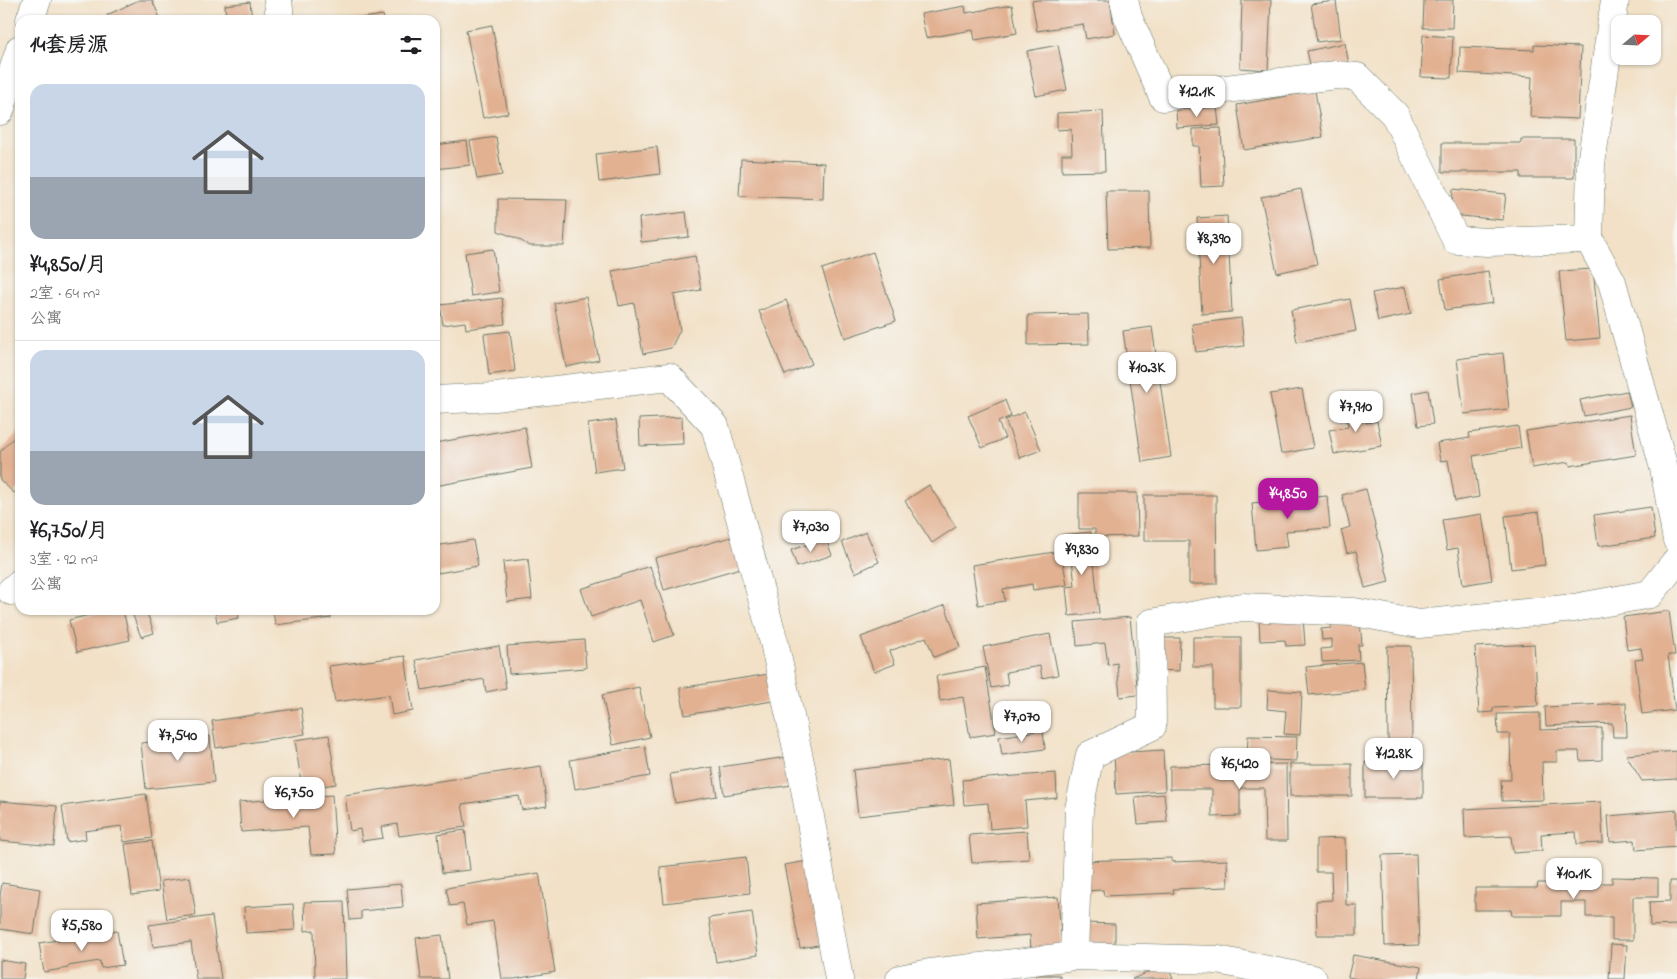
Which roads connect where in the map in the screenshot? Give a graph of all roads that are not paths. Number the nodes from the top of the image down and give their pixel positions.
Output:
1 (37, 0) edge
2 (278, 0) edge
3 (1124, 0) edge
4 (1615, 0) edge
5 (32, 15) edge
6 (280, 15) edge
7 (15, 65) edge
8 (0, 112) edge
9 (1589, 239) junction
10 (440, 400) edge
11 (1677, 540) edge
12 (1677, 560) edge
13 (1074, 956) junction
14 (840, 979) edge
15 (900, 979) edge
16 (1312, 979) edge

1 - 5 lane
2 - 6 lane
3 - 9 lane
4 - 9 lane
7 - 8 lane
9 - 11 lane
10 - 14 lane
12 - 13 lane
13 - 15 lane
13 - 16 lane

